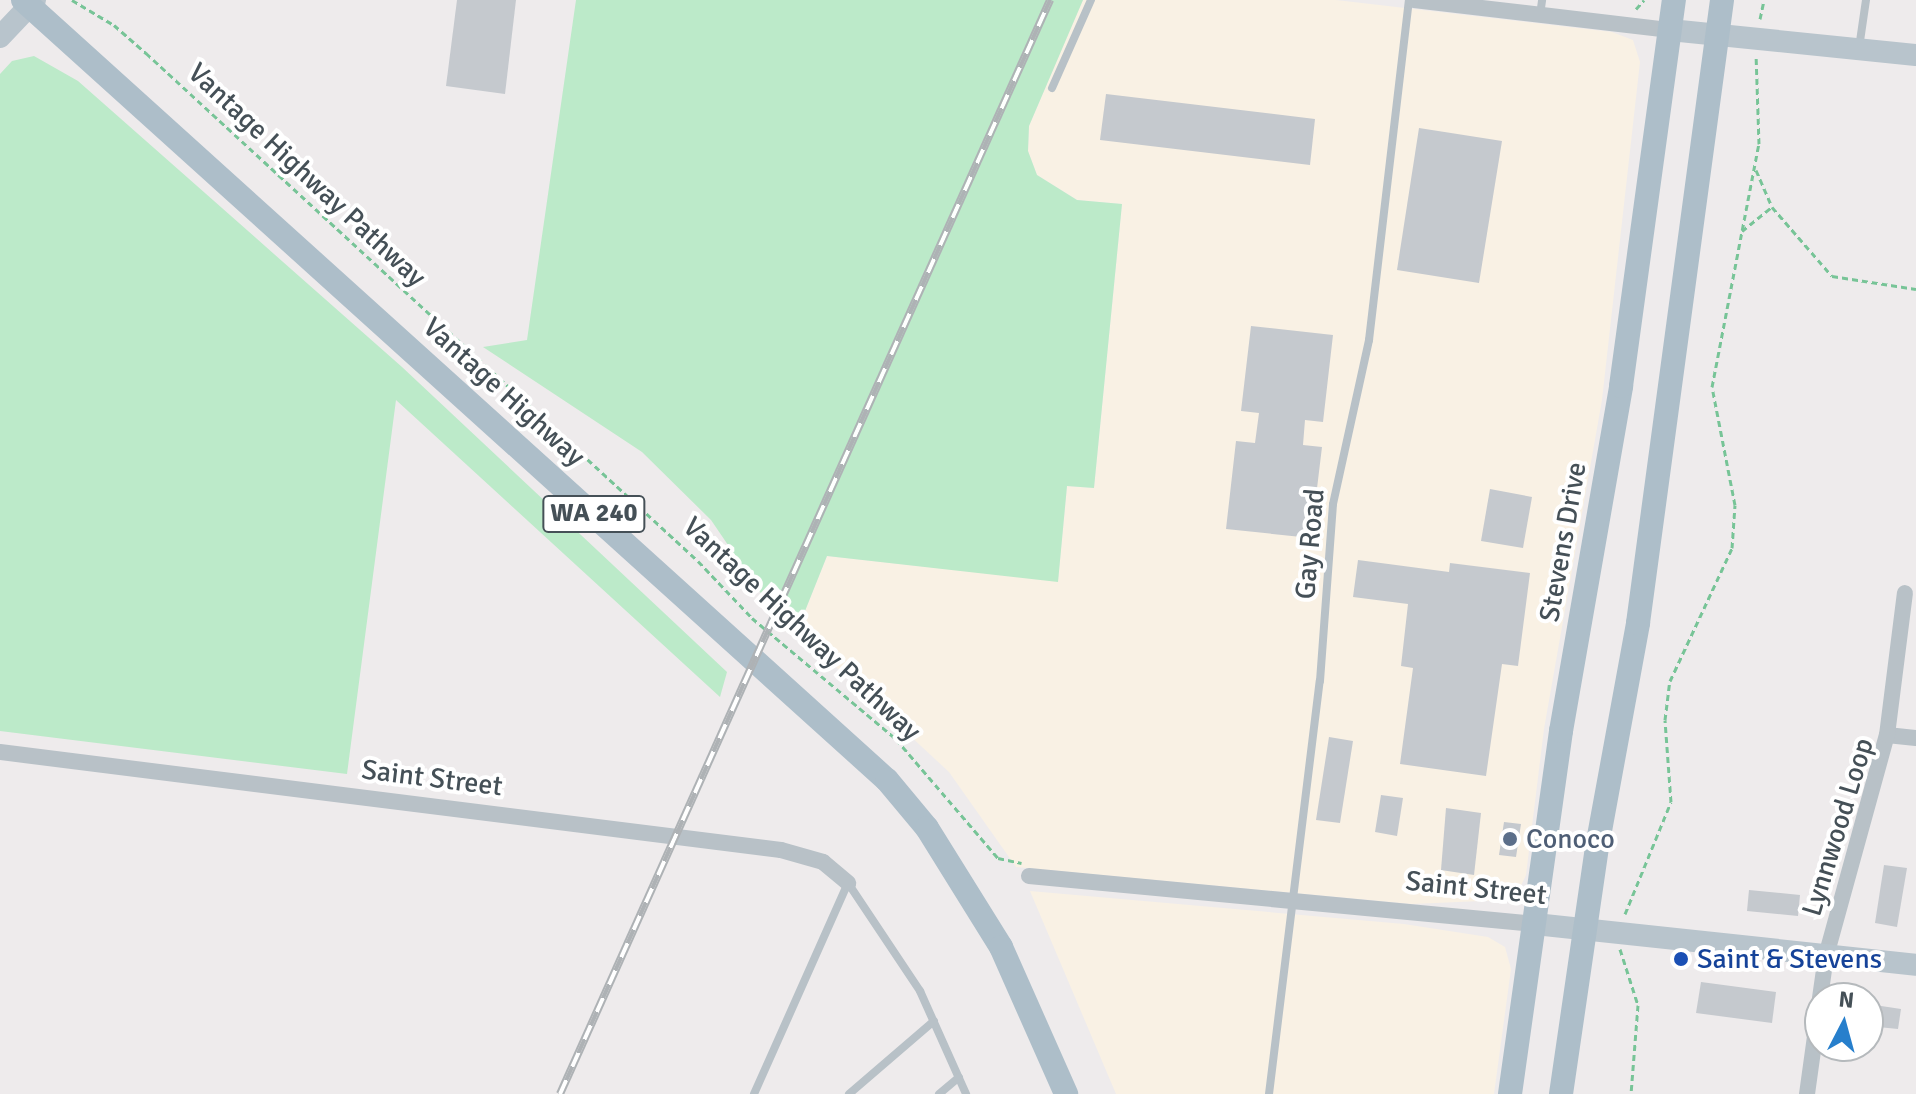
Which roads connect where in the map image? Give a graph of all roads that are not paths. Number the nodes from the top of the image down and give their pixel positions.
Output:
1 (1091, 0) edge
2 (1412, 0) edge
3 (1674, 0) edge
4 (1722, 0) edge
5 (1866, 0) edge
6 (29, 2) edge
7 (1541, 7) edge
8 (1670, 30) junction
9 (1717, 35) junction
10 (0, 37) edge
11 (1859, 49) junction
12 (1916, 55) edge
13 (1052, 88) dead end
14 (1905, 593) dead end
15 (1887, 735) junction
16 (1916, 738) edge
17 (0, 752) edge
18 (1029, 876) road end
19 (848, 883) junction
20 (1290, 901) junction
21 (1535, 924) junction
22 (1585, 930) junction
23 (1826, 956) junction
24 (1916, 965) edge
25 (1822, 982) edge
26 (934, 1021) junction
27 (1811, 1062) edge
28 (959, 1077) junction
29 (754, 1094) edge
30 (849, 1094) edge
31 (939, 1094) edge
32 (966, 1094) edge
33 (1066, 1094) edge
34 (1269, 1094) edge
35 (1510, 1094) edge
36 (1561, 1094) edge
37 (1807, 1094) edge

1 - 13 lane
2 - 7 street
2 - 20 lane, Gay Road
3 - 8 main road, Stevens Drive
4 - 9 main road
5 - 11 lane
6 - 10 street
6 - 33 main road, Vantage Highway / WA 240
7 - 8 street
8 - 9 street
8 - 21 main road, Stevens Drive
9 - 11 street
9 - 22 main road
11 - 12 street
14 - 15 street
15 - 16 street, Lynnwood Loop
15 - 23 street, Lynnwood Loop
17 - 19 street, Saint Street
18 - 20 street, Saint Street
19 - 26 lane
19 - 29 lane
20 - 21 street, Saint Street
20 - 34 lane, Gay Road
21 - 22 street, Saint Street
21 - 35 main road, Stevens Drive
22 - 23 street, Saint Street
22 - 36 main road
23 - 24 street, Saint Street
23 - 25 street, Lynnwood Loop
26 - 28 lane
26 - 30 lane
27 - 37 street, Lynnwood Loop
28 - 31 lane
28 - 32 lane

